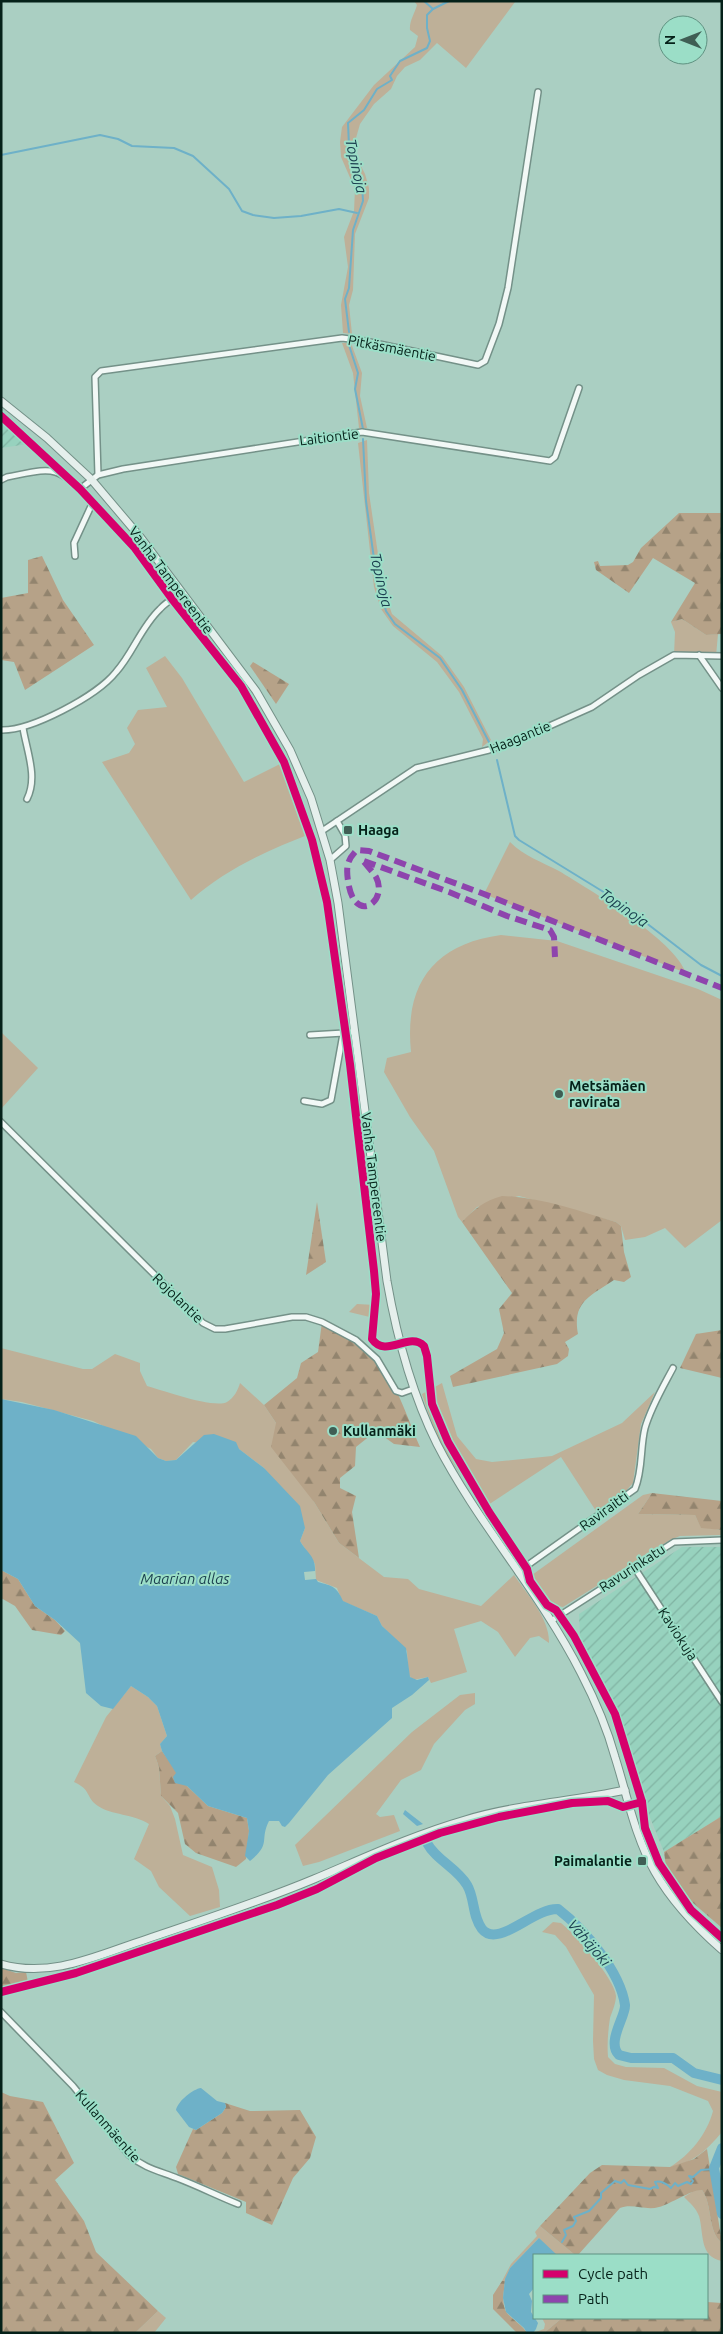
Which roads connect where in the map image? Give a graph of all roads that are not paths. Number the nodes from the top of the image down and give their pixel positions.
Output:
1 (538, 92) dead end
2 (579, 388) dead end
3 (1, 401) edge
4 (94, 477) junction
5 (1, 480) edge
6 (80, 489) junction
7 (75, 556) dead end
8 (182, 593) junction
9 (699, 655) junction
10 (722, 656) edge
11 (722, 688) edge
12 (23, 728) junction
13 (1, 730) edge
14 (27, 799) dead end
15 (337, 821) junction
16 (322, 831) junction
17 (330, 860) junction
18 (355, 1031) junction
19 (344, 1033) junction
20 (310, 1035) dead end
21 (304, 1101) dead end
22 (1, 1122) edge
23 (673, 1368) dead end
24 (413, 1389) junction
25 (722, 1540) edge
26 (634, 1567) junction
27 (518, 1572) junction
28 (551, 1621) junction
29 (722, 1702) edge
30 (625, 1790) junction
31 (722, 1950) edge
32 (1, 1964) edge
33 (1, 2012) edge
34 (238, 2204) dead end

1 - 4 street, Pitkäsmäentie
2 - 4 street, Laitiontie
3 - 4 main road, Vanha Tampereentie
4 - 6 street
4 - 8 main road, Vanha Tampereentie
5 - 6 street
6 - 7 street
8 - 12 street
8 - 16 main road, Vanha Tampereentie
9 - 10 street, Haagantie
9 - 11 street
9 - 15 street, Haagantie
12 - 13 street
12 - 14 street
15 - 16 street, Haagantie
15 - 17 street
16 - 17 main road, Vanha Tampereentie
17 - 18 main road, Vanha Tampereentie
18 - 19 street
18 - 24 main road, Vanha Tampereentie
19 - 20 street
19 - 21 street
22 - 24 street, Rojolantie
23 - 27 street, Raviraitti
24 - 27 main road, Vanha Tampereentie
25 - 26 street, Ravurinkatu
26 - 28 street, Ravurinkatu
26 - 29 street, Kaviokuja
27 - 28 main road, Vanha Tampereentie
28 - 30 main road, Vanha Tampereentie
30 - 31 main road, Vanha Tampereentie
30 - 32 main road
33 - 34 street, Kullanmäentie

